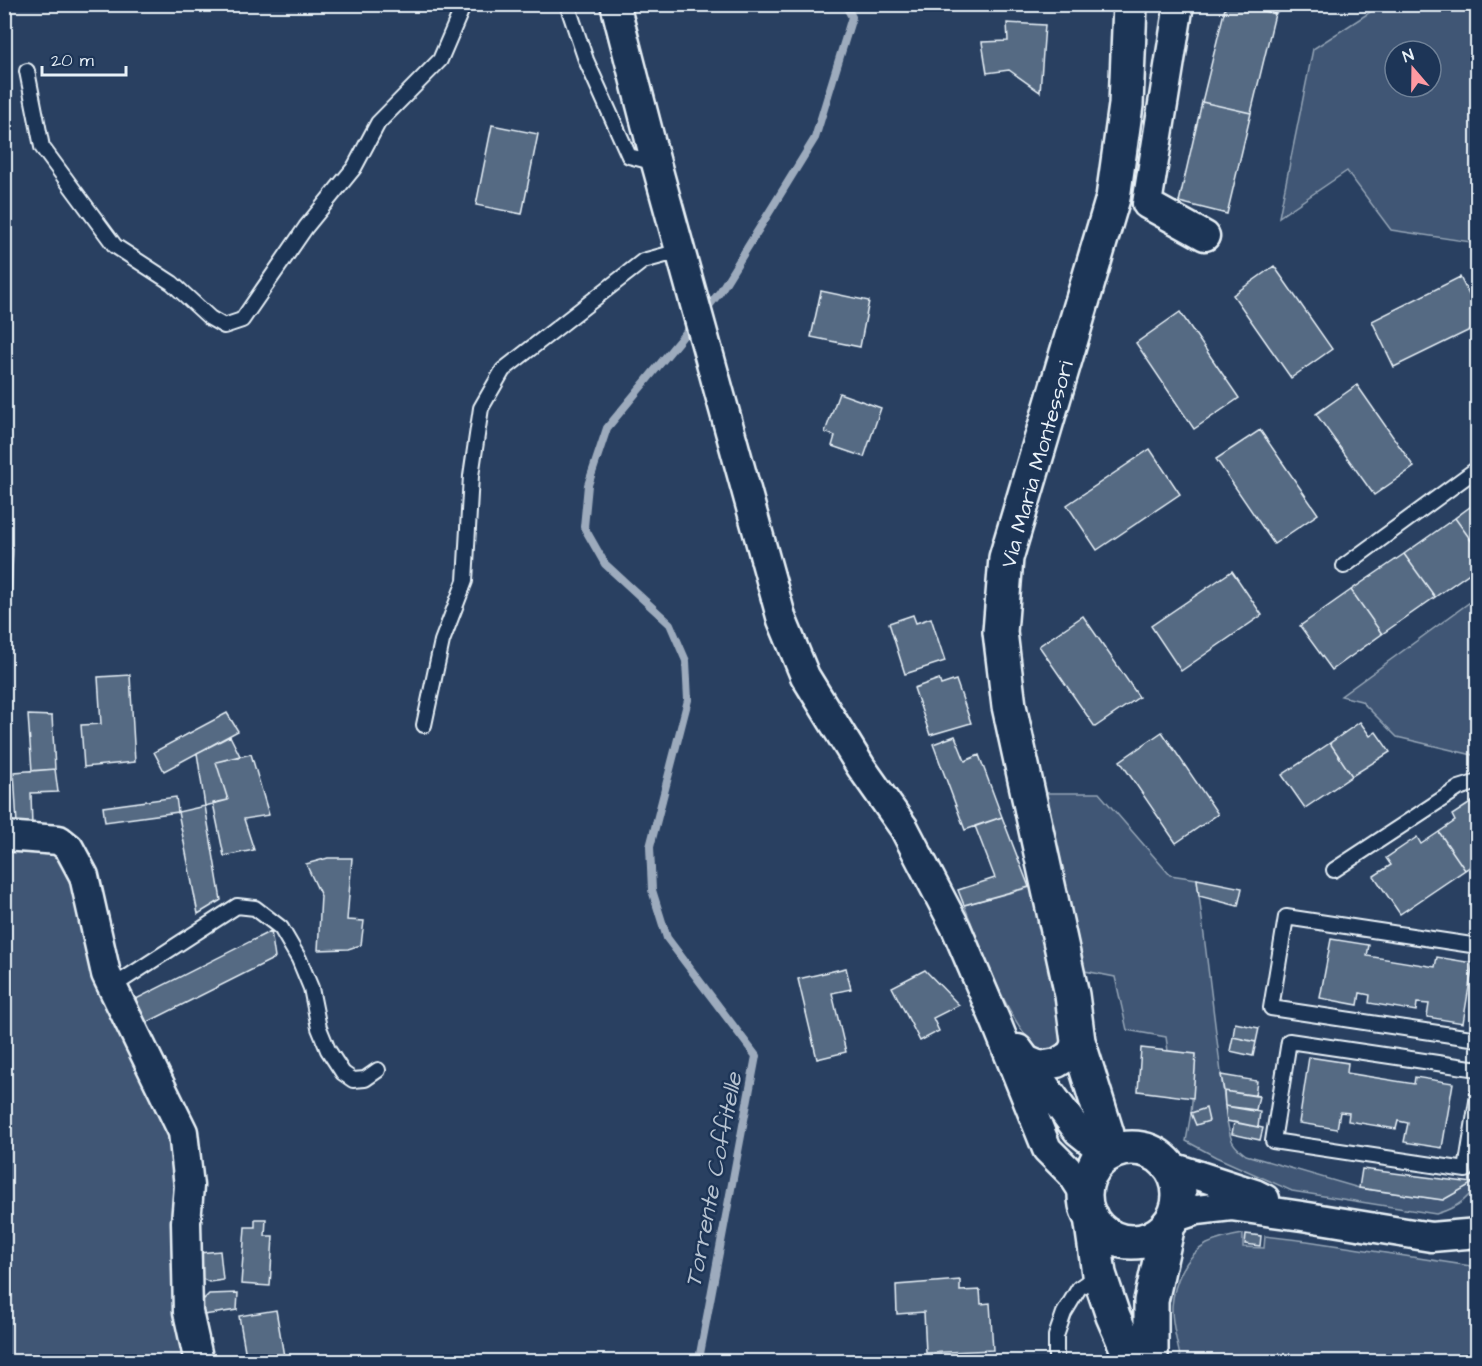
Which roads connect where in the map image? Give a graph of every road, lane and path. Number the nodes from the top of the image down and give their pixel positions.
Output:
1 (464, 4) edge
2 (567, 4) edge
3 (615, 4) edge
4 (1130, 4) edge
5 (1179, 4) edge
6 (27, 71) dead end
7 (656, 163) junction
8 (1204, 236) dead end
9 (680, 250) junction
10 (1478, 468) edge
11 (1344, 566) dead end
12 (424, 725) dead end
13 (1478, 783) edge
14 (4, 836) edge
15 (1334, 870) dead end
16 (1478, 946) edge
17 (112, 987) junction
18 (1072, 995) junction
19 (996, 1022) junction
20 (1478, 1039) edge
21 (1078, 1041) junction
22 (1028, 1061) junction
23 (1478, 1069) edge
24 (378, 1070) dead end
25 (1478, 1095) edge
26 (1164, 1161) junction
27 (1098, 1176) junction
28 (1302, 1216) junction
29 (1170, 1221) junction
30 (1478, 1233) edge
31 (1099, 1274) junction
32 (199, 1362) edge
33 (1056, 1362) edge
34 (1133, 1362) edge
35 (1151, 1362) edge

1 - 6 lane
2 - 7 lane
3 - 7 street
4 - 18 street, Via Maria Montessori
5 - 8 street
7 - 9 street
9 - 12 lane
9 - 19 street
10 - 11 lane
13 - 15 lane
14 - 17 street
16 - 20 lane
17 - 24 lane
17 - 32 street
18 - 21 street
18 - 26 street
19 - 22 street
19 - 27 street
21 - 22 street
21 - 27 street
22 - 27 street
23 - 25 lane
26 - 27 street
26 - 28 street
26 - 29 street
27 - 29 street
27 - 31 street
28 - 29 street
28 - 30 street
29 - 35 street
31 - 33 lane
31 - 34 street

